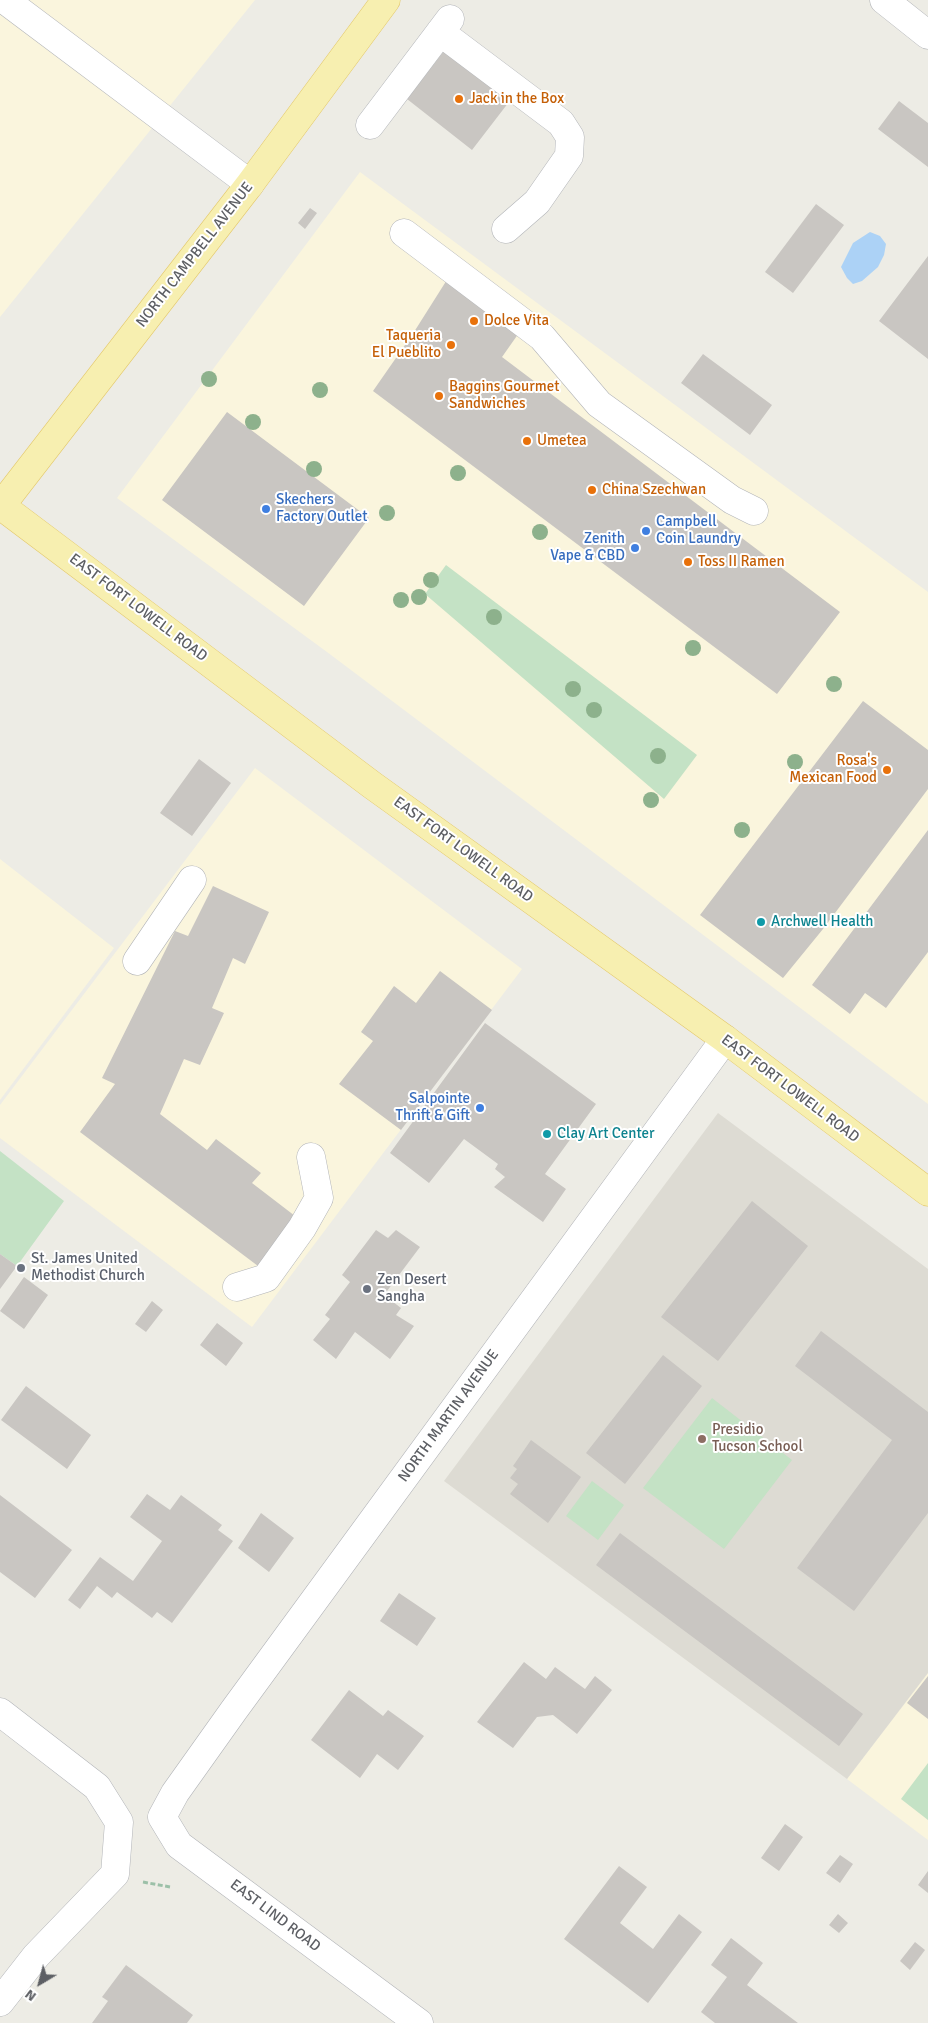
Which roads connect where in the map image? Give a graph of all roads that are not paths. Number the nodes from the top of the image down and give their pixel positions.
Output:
1 (5, 0) edge
2 (386, 0) edge
3 (884, 0) edge
4 (928, 35) edge
5 (370, 125) dead end
6 (250, 184) junction
7 (506, 229) dead end
8 (404, 233) dead end
9 (0, 506) edge
10 (754, 511) dead end
11 (192, 880) dead end
12 (137, 961) dead end
13 (725, 1039) junction
14 (311, 1157) dead end
15 (928, 1192) edge
16 (237, 1286) dead end
17 (0, 1712) edge
18 (175, 1793) joint
19 (0, 2002) edge
20 (420, 2023) edge

1 - 6 street
2 - 6 main road, NORTH CAMPBELL AVENUE
3 - 4 street
5 - 7 street
6 - 9 main road, NORTH CAMPBELL AVENUE
8 - 10 street
9 - 13 main road, EAST FORT LOWELL ROAD
11 - 12 street
13 - 15 main road, EAST FORT LOWELL ROAD
13 - 18 street, NORTH MARTIN AVENUE
14 - 16 street
17 - 19 street
18 - 20 street, EAST LIND ROAD

